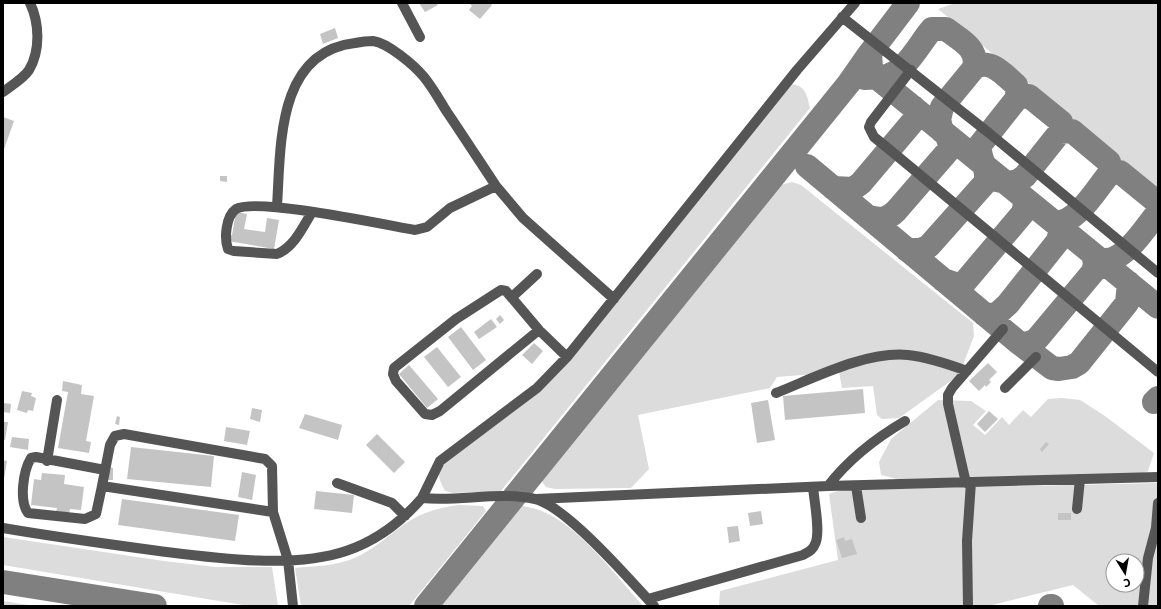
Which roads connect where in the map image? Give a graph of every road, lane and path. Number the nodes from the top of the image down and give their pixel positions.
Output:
1 (30, 3) edge
2 (402, 3) edge
3 (855, 3) edge
4 (842, 17) junction
5 (420, 37) dead end
6 (911, 70) junction
7 (3, 92) edge
8 (496, 186) junction
9 (277, 206) junction
10 (312, 212) junction
11 (1158, 272) edge
12 (537, 274) dead end
13 (512, 297) junction
14 (614, 299) junction
15 (539, 330) junction
16 (1003, 330) dead end
17 (1036, 356) dead end
18 (567, 357) junction
19 (968, 371) junction
20 (1158, 372) edge
21 (1005, 388) dead end
22 (776, 393) dead end
23 (57, 400) dead end
24 (905, 421) dead end
25 (47, 461) junction
26 (104, 470) junction
27 (1158, 477) edge
28 (1080, 479) junction
29 (969, 482) junction
30 (337, 484) dead end
31 (102, 486) junction
32 (828, 486) junction
33 (856, 486) junction
34 (813, 487) junction
35 (422, 498) junction
36 (536, 499) junction
37 (1158, 503) edge
38 (1077, 509) dead end
39 (273, 512) junction
40 (405, 516) junction
41 (861, 518) dead end
42 (3, 528) edge
43 (288, 560) junction
44 (651, 603) edge
45 (293, 606) edge
46 (968, 606) edge
47 (1142, 606) edge

1 - 7 lane
2 - 5 lane
3 - 4 lane
4 - 6 lane
4 - 14 lane
6 - 11 lane
6 - 20 lane
8 - 9 lane
8 - 10 lane
8 - 14 lane
9 - 10 lane
9 - 10 lane
12 - 13 lane
13 - 15 lane
13 - 15 lane
14 - 18 lane
15 - 18 lane
16 - 19 lane
17 - 21 lane
18 - 35 lane
19 - 22 lane
19 - 29 lane
23 - 25 lane
24 - 32 lane
25 - 26 lane
25 - 31 lane
26 - 31 lane
26 - 39 lane
27 - 28 lane
28 - 29 lane
28 - 38 lane
29 - 33 lane
29 - 46 lane
30 - 40 lane
31 - 39 lane
32 - 33 lane
32 - 34 lane
33 - 41 lane
34 - 36 lane
34 - 44 lane
35 - 36 lane
35 - 40 lane
36 - 44 lane
37 - 47 lane
39 - 43 lane
40 - 43 lane
42 - 43 lane
43 - 45 lane

